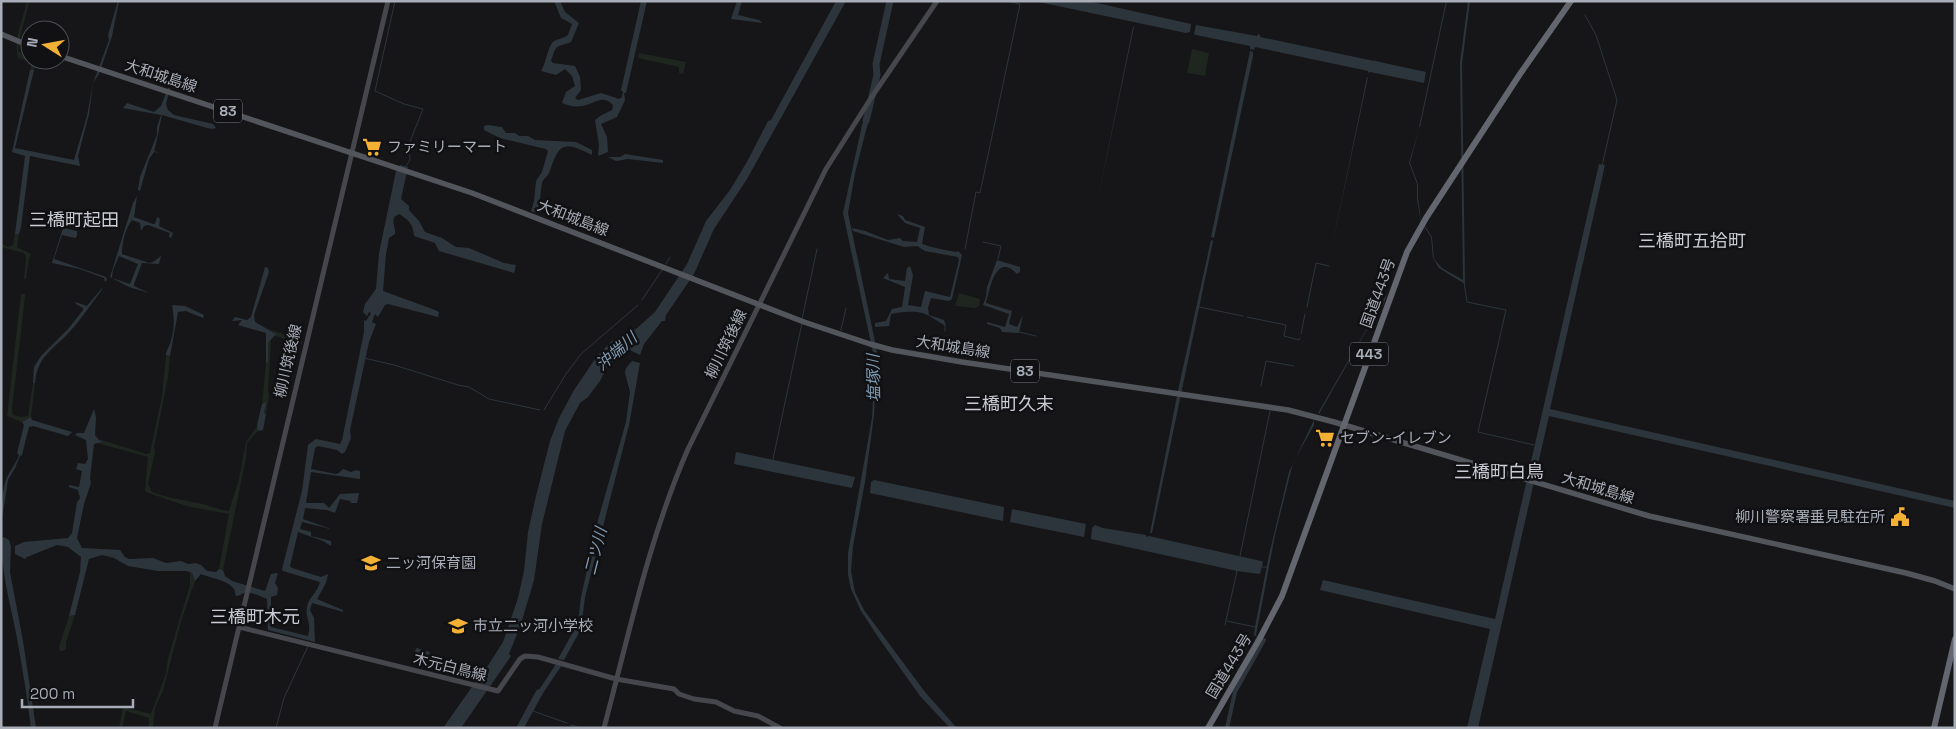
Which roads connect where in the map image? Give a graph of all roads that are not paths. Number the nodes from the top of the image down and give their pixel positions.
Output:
1 (388, 1) edge
2 (937, 1) edge
3 (1571, 1) edge
4 (1, 34) edge
5 (20, 42) edge
6 (70, 59) edge
7 (351, 152) junction
8 (759, 304) junction
9 (1344, 424) junction
10 (1955, 589) edge
11 (238, 627) junction
12 (1955, 639) edge
13 (1955, 654) edge
14 (616, 679) junction
15 (215, 728) edge
16 (604, 728) edge
17 (780, 728) edge
18 (1208, 728) edge
19 (1936, 728) edge

1 - 7 main road, 柳川筑後線
2 - 8 main road, 柳川筑後線
3 - 9 highway, 国道443号 / 443
4 - 5 main road
6 - 7 main road, 大和城島線 / 83
7 - 8 main road, 大和城島線 / 83
7 - 11 main road, 柳川筑後線
8 - 9 main road, 大和城島線 / 83
8 - 14 main road, 柳川筑後線
9 - 10 main road, 大和城島線 / 83
9 - 18 highway, 国道443号 / 443
11 - 14 main road, 木元白鳥線
11 - 15 main road, 柳川筑後線
12 - 19 highway
13 - 19 highway
14 - 16 main road, 柳川筑後線
14 - 17 main road, 木元白鳥線

